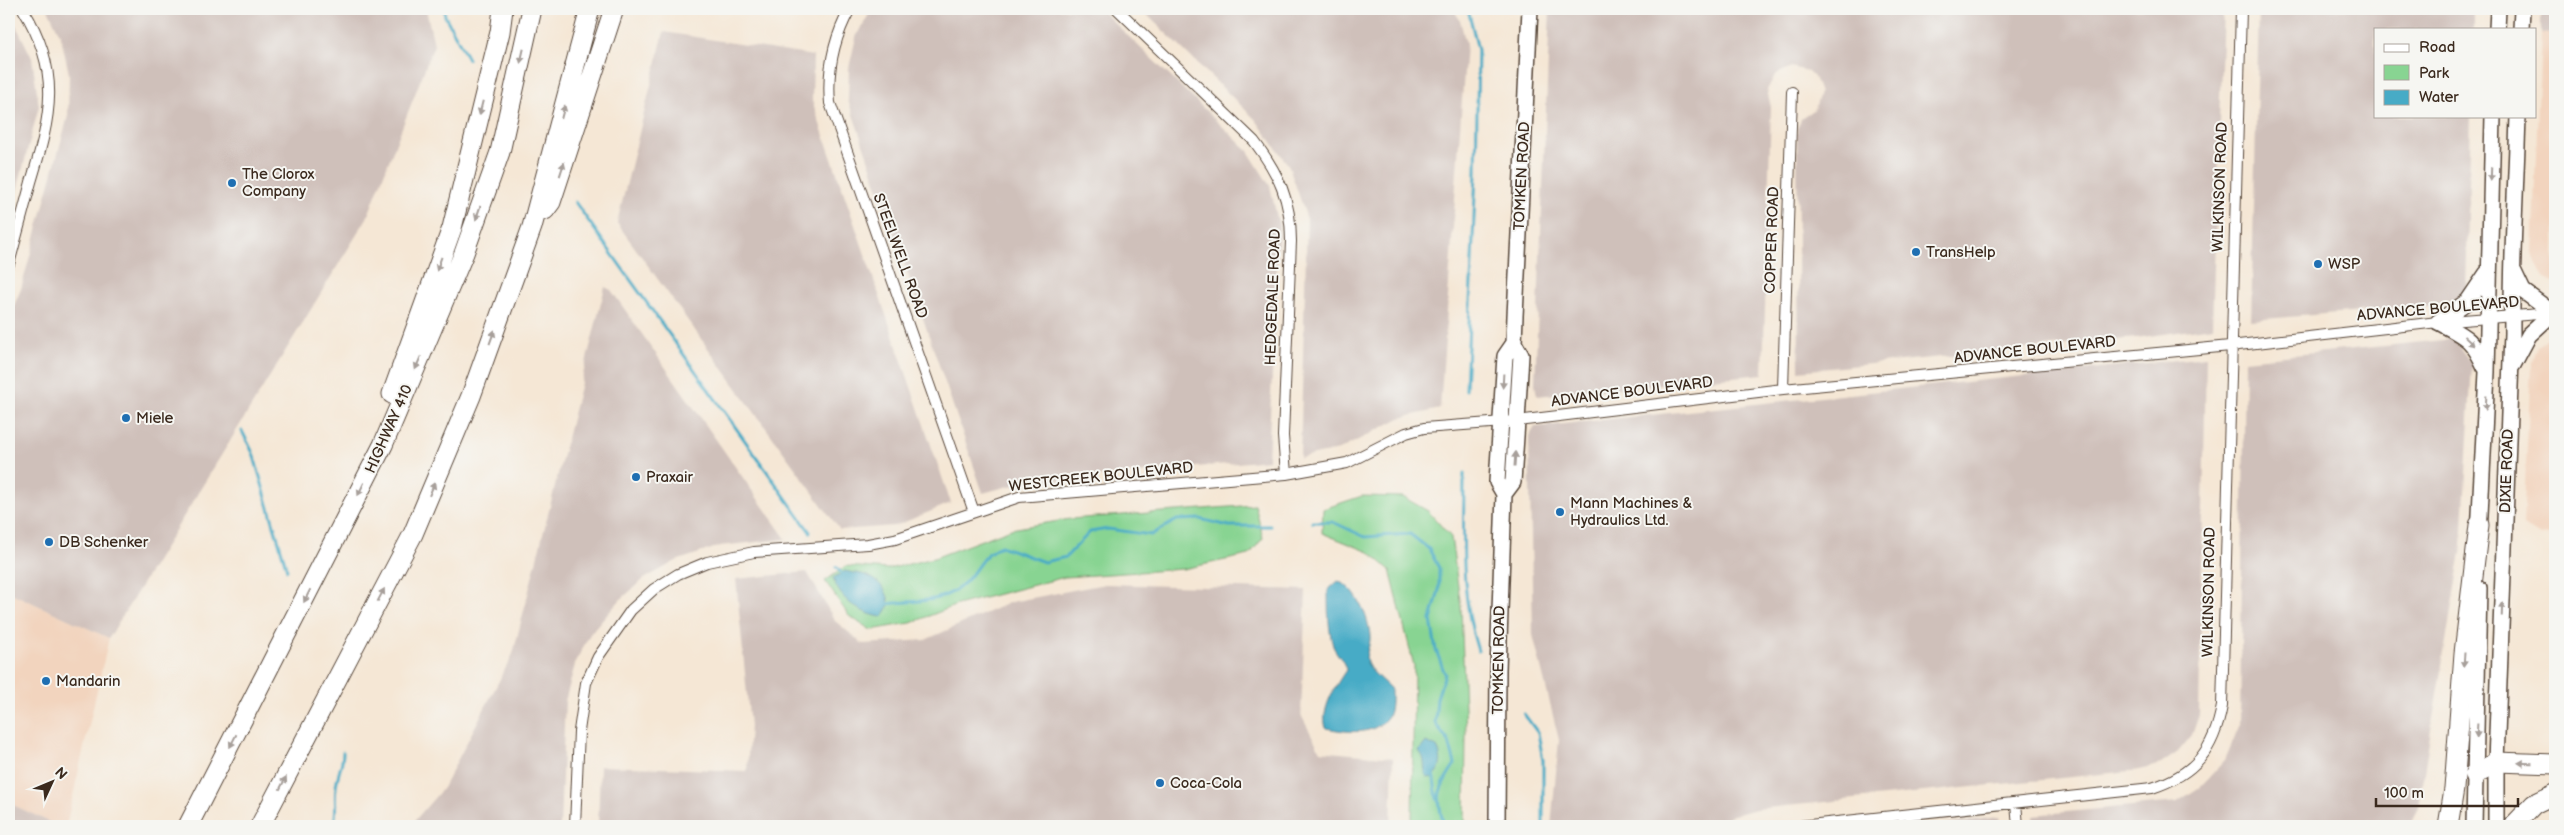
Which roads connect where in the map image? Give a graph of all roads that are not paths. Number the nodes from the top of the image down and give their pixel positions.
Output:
1 (23, 9) edge
2 (503, 9) edge
3 (532, 9) edge
4 (590, 9) edge
5 (614, 9) edge
6 (850, 9) edge
7 (1117, 9) edge
8 (1530, 9) edge
9 (2241, 9) edge
10 (2498, 9) edge
11 (2522, 9) edge
12 (2497, 28) edge
13 (2521, 28) edge
14 (1792, 92) dead end
15 (2493, 118) edge
16 (2518, 118) edge
17 (532, 227) junction
18 (9, 264) edge
19 (2511, 266) junction
20 (2488, 272) junction
21 (2554, 313) edge
22 (2512, 317) junction
23 (2488, 319) junction
24 (2438, 322) junction
25 (1514, 343) junction
26 (2230, 346) junction
27 (2487, 372) junction
28 (2510, 372) junction
29 (1782, 389) junction
30 (1518, 421) junction
31 (1501, 423) junction
32 (383, 445) junction
33 (1286, 474) junction
34 (1504, 494) junction
35 (974, 512) junction
36 (2480, 525) junction
37 (2496, 762) junction
38 (2555, 764) edge
39 (2474, 775) junction
40 (2555, 794) edge
41 (2016, 803) junction
42 (188, 826) edge
43 (260, 826) edge
44 (575, 826) edge
45 (1497, 826) edge
46 (1800, 826) edge
47 (2018, 826) edge
48 (2448, 826) edge
49 (2474, 826) edge
50 (2496, 826) edge
51 (2513, 826) edge

1 - 18 street
2 -> 32 highway
3 -> 32 highway, HIGHWAY 410
17 -> 4 highway
17 -> 5 highway
6 - 35 street, STEELWELL ROAD
7 - 33 street, HEDGEDALE ROAD
8 - 25 main road, TOMKEN ROAD
9 - 26 street, WILKINSON ROAD
10 - 12 main road
11 - 13 main road
14 - 29 street, COPPER ROAD
15 -> 20 main road, DIXIE ROAD
16 - 19 main road, DIXIE ROAD
43 -> 17 highway
19 - 21 main road
19 - 22 main road, DIXIE ROAD
20 - 23 main road, DIXIE ROAD
20 - 24 main road
21 - 22 street, ADVANCE BOULEVARD
21 - 28 main road
22 - 23 street, ADVANCE BOULEVARD
22 - 28 main road, DIXIE ROAD
23 - 24 street, ADVANCE BOULEVARD
23 - 27 main road, DIXIE ROAD
24 - 26 street, ADVANCE BOULEVARD
24 -> 27 main road
25 - 30 main road, TOMKEN ROAD
25 -> 31 main road, TOMKEN ROAD
26 - 29 street, ADVANCE BOULEVARD
26 - 41 street, WILKINSON ROAD
27 -> 36 main road, DIXIE ROAD
37 -> 28 main road, DIXIE ROAD
29 - 30 street, ADVANCE BOULEVARD
30 - 31 street, WESTCREEK BOULEVARD
34 -> 30 main road, TOMKEN ROAD
31 - 33 street, WESTCREEK BOULEVARD
31 - 34 main road, TOMKEN ROAD
32 -> 42 highway, HIGHWAY 410
33 - 35 street, WESTCREEK BOULEVARD
34 - 45 main road, TOMKEN ROAD
35 - 44 street, WESTCREEK BOULEVARD
36 -> 39 main road, DIXIE ROAD
36 -> 48 highway
38 -> 37 highway
37 - 39 highway
37 - 50 main road, DIXIE ROAD
39 - 49 main road, DIXIE ROAD
40 - 51 highway
41 - 46 street, WILKINSON ROAD
41 - 47 street

